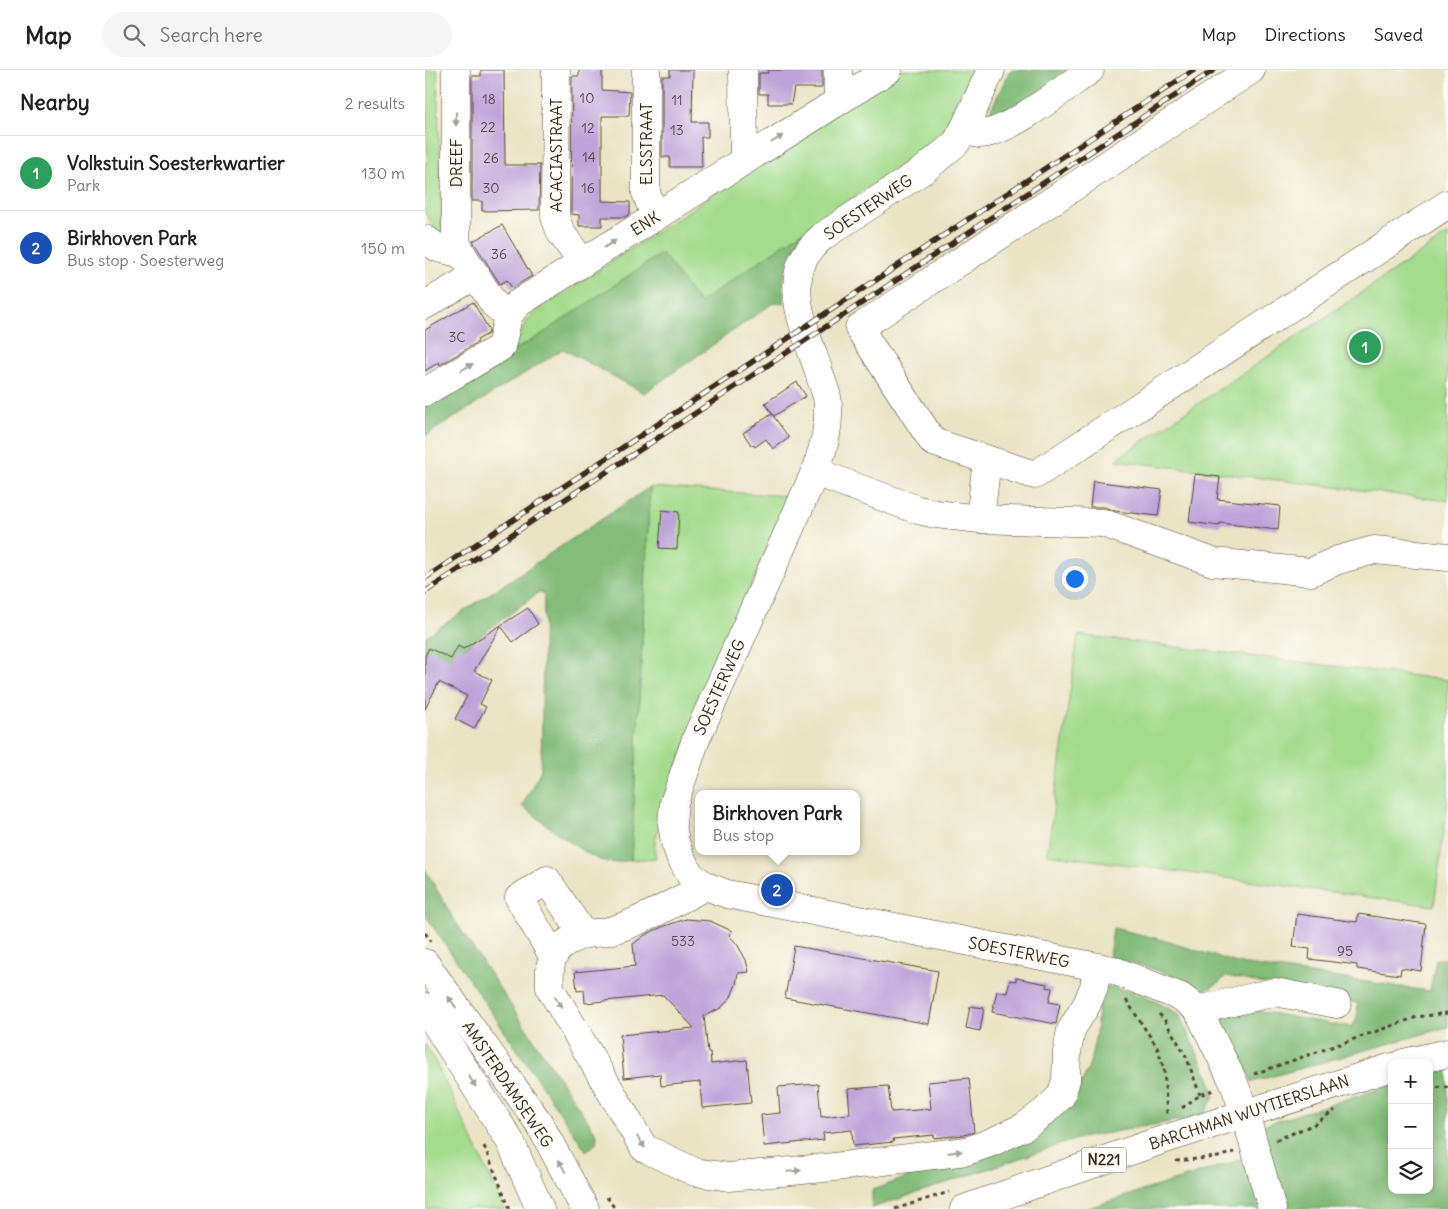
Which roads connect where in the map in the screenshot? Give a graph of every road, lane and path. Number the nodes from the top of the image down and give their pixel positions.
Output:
1 (456, 70) edge
2 (556, 70) edge
3 (646, 70) edge
4 (743, 70) edge
5 (838, 70) edge
6 (888, 70) edge
7 (991, 70) edge
8 (1090, 70) edge
9 (1251, 70) edge
10 (838, 100) junction
11 (964, 129) junction
12 (745, 160) junction
13 (1448, 204) edge
14 (655, 216) junction
15 (425, 239) edge
16 (582, 262) junction
17 (469, 265) junction
18 (425, 305) edge
19 (508, 316) junction
20 (425, 392) edge
21 (987, 460) junction
22 (815, 472) junction
23 (980, 519) junction
24 (1448, 557) edge
25 (705, 886) junction
26 (583, 934) junction
27 (553, 956) junction
28 (425, 963) edge
29 (1103, 969) junction
30 (1337, 1004) dead end
31 (425, 1007) edge
32 (1198, 1010) junction
33 (1157, 1013) dead end
34 (1448, 1013) edge
35 (1448, 1053) edge
36 (1415, 1059) edge
37 (1388, 1067) edge
38 (1233, 1081) junction
39 (1448, 1087) edge
40 (1433, 1088) edge
41 (1200, 1095) dead end
42 (1343, 1105) dead end
43 (1245, 1113) junction
44 (1263, 1144) junction
45 (1177, 1149) junction
46 (540, 1209) edge
47 (585, 1209) edge
48 (965, 1209) edge
49 (1271, 1209) edge

1 -> 17 street, DREEF
2 - 16 street, ACACIASTRAAT
3 - 14 street, ELSSTRAAT
4 - 12 street
5 - 10 street
6 - 10 street, ENK
7 - 11 street, SOESTERWEG
8 - 11 street
9 - 21 street
12 -> 10 street, ENK
11 - 22 street, SOESTERWEG
12 - 14 street, ENK
13 - 21 street
16 -> 14 street, ENK
15 - 17 street
16 - 19 street, ENK
17 - 18 street
17 - 19 street, DREEF
20 -> 19 street
21 - 23 street
22 - 23 street
22 - 25 street, SOESTERWEG
23 - 24 street
25 - 26 street
25 - 29 street, SOESTERWEG
26 - 27 street
26 - 27 street
27 -> 29 street
47 -> 28 street, AMSTERDAMSEWEG
29 - 32 street, SOESTERWEG
29 - 45 path
30 - 32 street
31 -> 46 street, AMSTERDAMSEWEG
32 - 38 street, SOESTERWEG
33 - 41 path
34 - 38 path
35 - 36 street
37 - 43 street, BARCHMAN WUYTIERSLAAN / N221
38 - 43 street, SOESTERWEG
39 - 40 path
42 - 44 path, BARCHMAN WUYTIERSLAAN
43 - 44 street, SOESTERWEG
43 - 45 street, BARCHMAN WUYTIERSLAAN / N221
44 - 45 path, BARCHMAN WUYTIERSLAAN
44 - 49 street, SOESTERWEG
45 - 48 street, BARCHMAN WUYTIERSLAAN / N221

